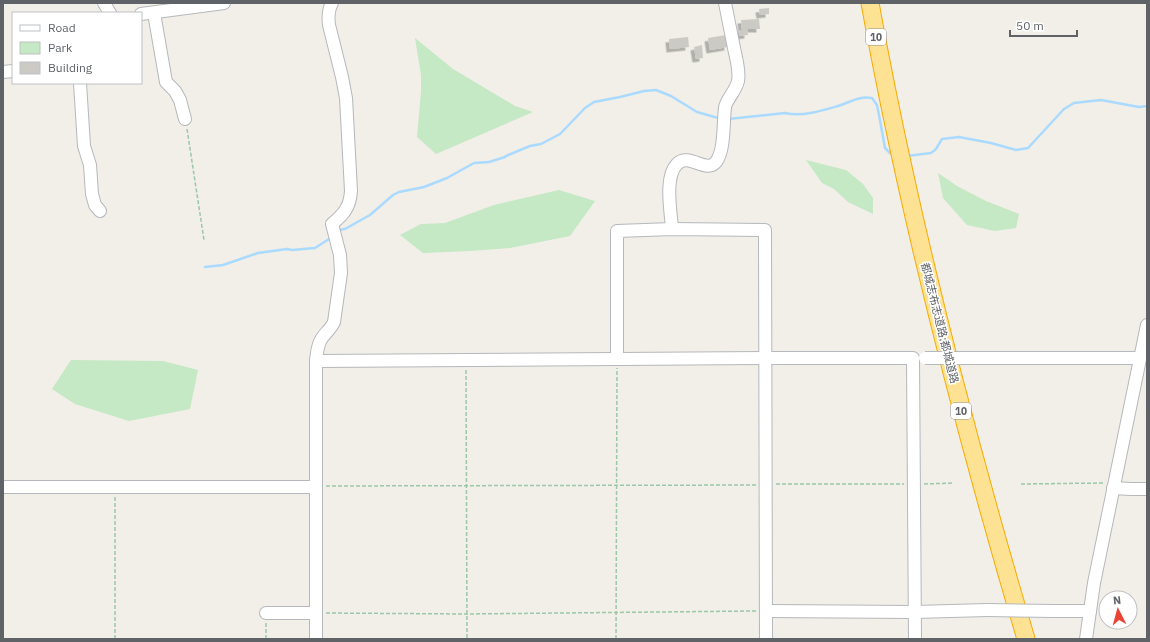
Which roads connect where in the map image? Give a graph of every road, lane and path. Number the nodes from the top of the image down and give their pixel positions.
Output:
1 (104, 3) edge
2 (224, 3) edge
3 (332, 3) edge
4 (725, 3) edge
5 (870, 3) edge
6 (109, 12) edge
7 (154, 13) junction
8 (142, 14) edge
9 (80, 84) edge
10 (185, 119) joint
11 (100, 211) dead end
12 (672, 229) junction
13 (204, 240) dead end
14 (1147, 325) edge
15 (617, 358) junction
16 (765, 358) junction
17 (919, 358) junction
18 (1140, 358) junction
19 (466, 360) junction
20 (316, 361) junction
21 (953, 483) dead end
22 (766, 484) junction
23 (914, 484) junction
24 (1021, 484) dead end
25 (616, 485) junction
26 (1113, 485) junction
27 (316, 486) junction
28 (467, 486) junction
29 (3, 487) edge
30 (115, 487) junction
31 (1147, 489) edge
32 (766, 611) junction
33 (1090, 611) junction
34 (616, 612) junction
35 (915, 612) junction
36 (266, 613) joint
37 (316, 614) junction
38 (467, 614) junction
39 (115, 639) edge
40 (266, 639) edge
41 (316, 639) edge
42 (467, 639) edge
43 (616, 639) edge
44 (766, 639) edge
45 (915, 639) edge
46 (1026, 639) edge
47 (1086, 639) edge

1 - 6 street
2 - 7 street
3 - 20 street
4 - 12 street
5 - 46 highway, 都城志布志道路;都城道路 / 10
7 - 8 street
7 - 10 street
9 - 11 street
10 - 13 path
12 - 15 street
12 - 16 street
14 - 18 street
15 - 16 street
15 - 19 street
15 - 25 path
16 - 17 street
16 - 22 street
17 - 18 street, bridge
17 - 23 street
18 - 26 street
19 - 20 street
19 - 28 path
20 - 27 street
21 - 23 path
22 - 23 path
22 - 25 path
22 - 32 street
23 - 35 street
24 - 26 path
25 - 28 path
25 - 34 path
26 - 31 street
26 - 33 street
27 - 28 path
27 - 30 street
27 - 37 street
28 - 38 path
29 - 30 street
30 - 39 path
32 - 34 path
32 - 35 street
32 - 44 street
33 - 35 street, bridge
33 - 47 street
34 - 38 path
34 - 43 path
35 - 45 street
36 - 37 street
36 - 40 path
37 - 38 path
37 - 41 street
38 - 42 path

